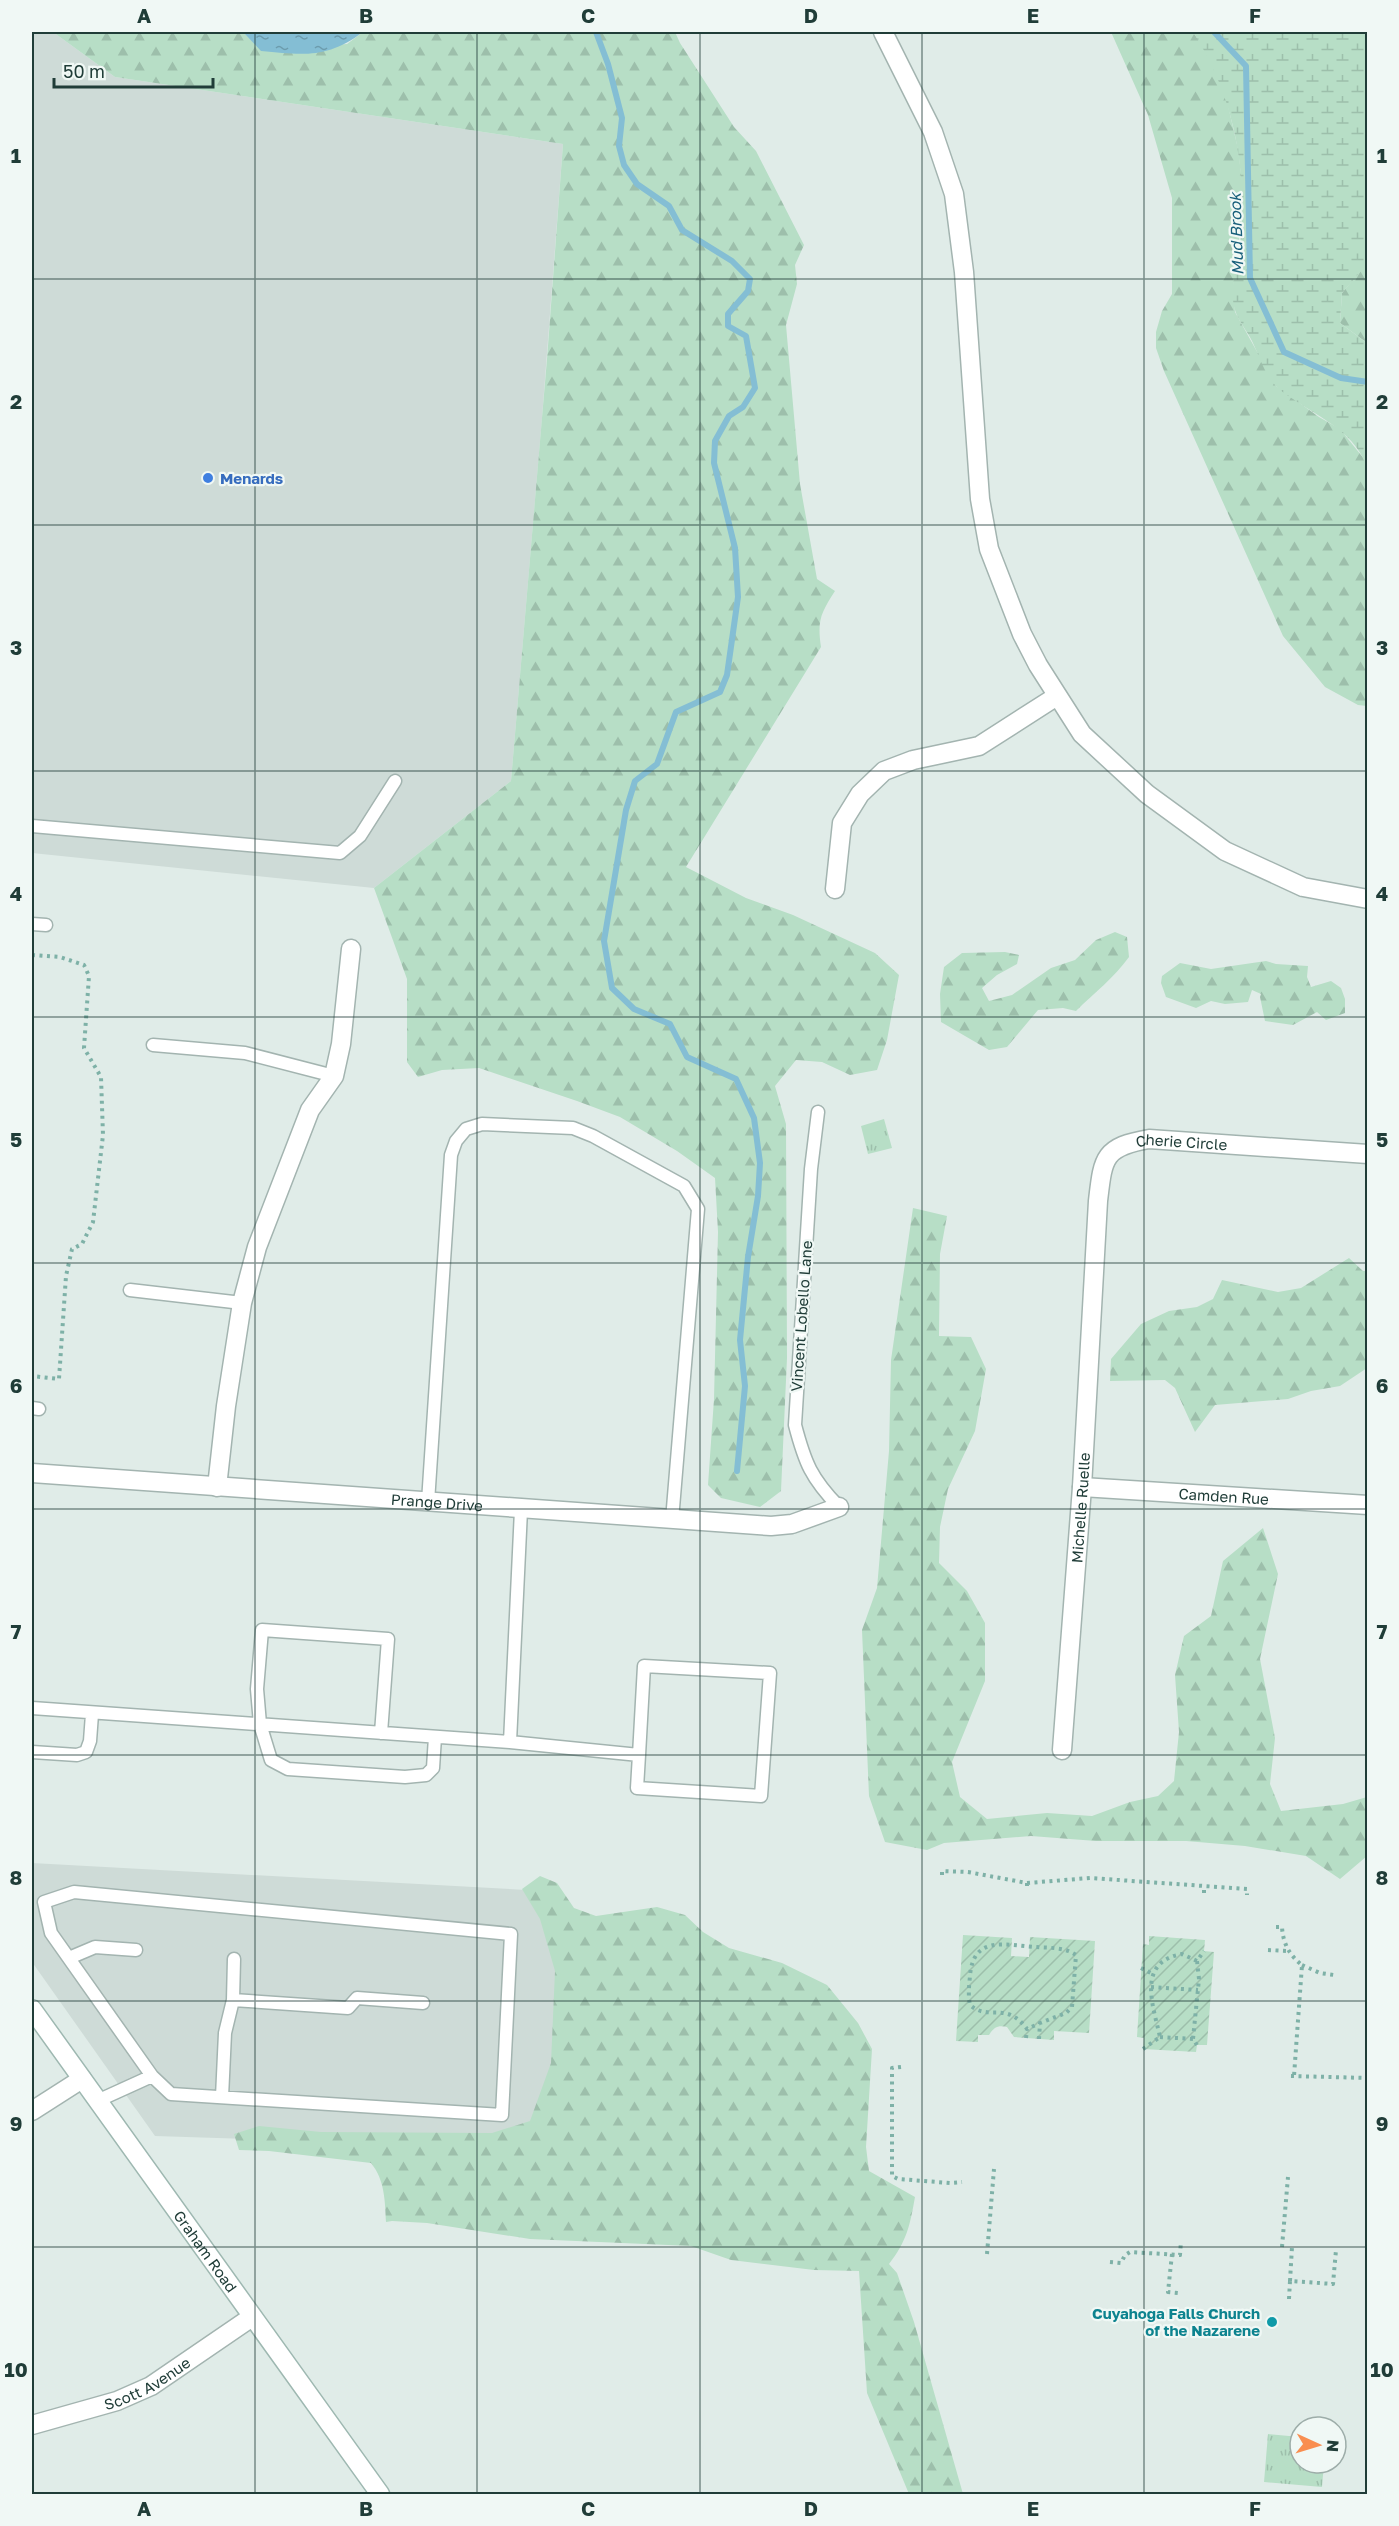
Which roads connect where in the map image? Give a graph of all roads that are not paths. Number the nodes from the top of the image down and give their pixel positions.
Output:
1 (883, 32) edge
2 (1057, 696) junction
3 (395, 781) dead end
4 (32, 826) edge
5 (835, 889) dead end
6 (1368, 899) edge
7 (32, 924) edge
8 (46, 925) dead end
9 (351, 949) dead end
10 (153, 1045) dead end
11 (334, 1076) junction
12 (818, 1112) dead end
13 (1368, 1154) edge
14 (1094, 1264) joint
15 (130, 1290) dead end
16 (243, 1303) junction
17 (32, 1473) edge
18 (217, 1486) junction
19 (1082, 1487) junction
20 (428, 1502) junction
21 (1368, 1505) edge
22 (839, 1507) joint
23 (521, 1510) junction
24 (672, 1520) junction
25 (32, 1708) edge
26 (92, 1714) junction
27 (260, 1724) junction
28 (381, 1733) junction
29 (435, 1737) junction
30 (510, 1742) junction
31 (1062, 1750) dead end
32 (32, 1752) edge
33 (639, 1755) junction
34 (136, 1950) dead end
35 (69, 1958) junction
36 (234, 1959) dead end
37 (232, 2000) junction
38 (423, 2002) dead end
39 (32, 2009) edge
40 (152, 2076) junction
41 (82, 2079) junction
42 (222, 2097) junction
43 (98, 2101) junction
44 (32, 2111) edge
45 (252, 2317) junction
46 (32, 2425) edge
47 (380, 2494) edge

1 - 2 street
2 - 5 street
2 - 6 street
3 - 4 lane
7 - 8 lane
9 - 11 street
10 - 11 lane
11 - 16 street
12 - 22 lane, Vincent Lobello Lane
13 - 14 street, Cherie Circle
14 - 19 street, Michelle Ruelle
15 - 16 lane
16 - 18 street
17 - 18 street, Prange Drive
18 - 20 street, Prange Drive
19 - 21 street, Camden Rue
19 - 31 street, Michelle Ruelle
20 - 23 street, Prange Drive
20 - 24 lane
22 - 24 street, Prange Drive
23 - 24 street, Prange Drive
23 - 30 lane
25 - 26 lane
26 - 27 lane
26 - 32 lane
27 - 28 lane
27 - 28 lane
27 - 29 lane
28 - 29 lane
29 - 30 lane
30 - 33 lane
33 - 33 lane
34 - 35 lane
35 - 40 lane
35 - 42 lane
36 - 37 lane
37 - 38 lane
37 - 42 lane
39 - 41 street, Graham Road
40 - 42 lane
40 - 43 lane
41 - 43 street, Graham Road
41 - 44 street
43 - 45 street, Graham Road
45 - 46 street, Scott Avenue
45 - 47 street, Graham Road

